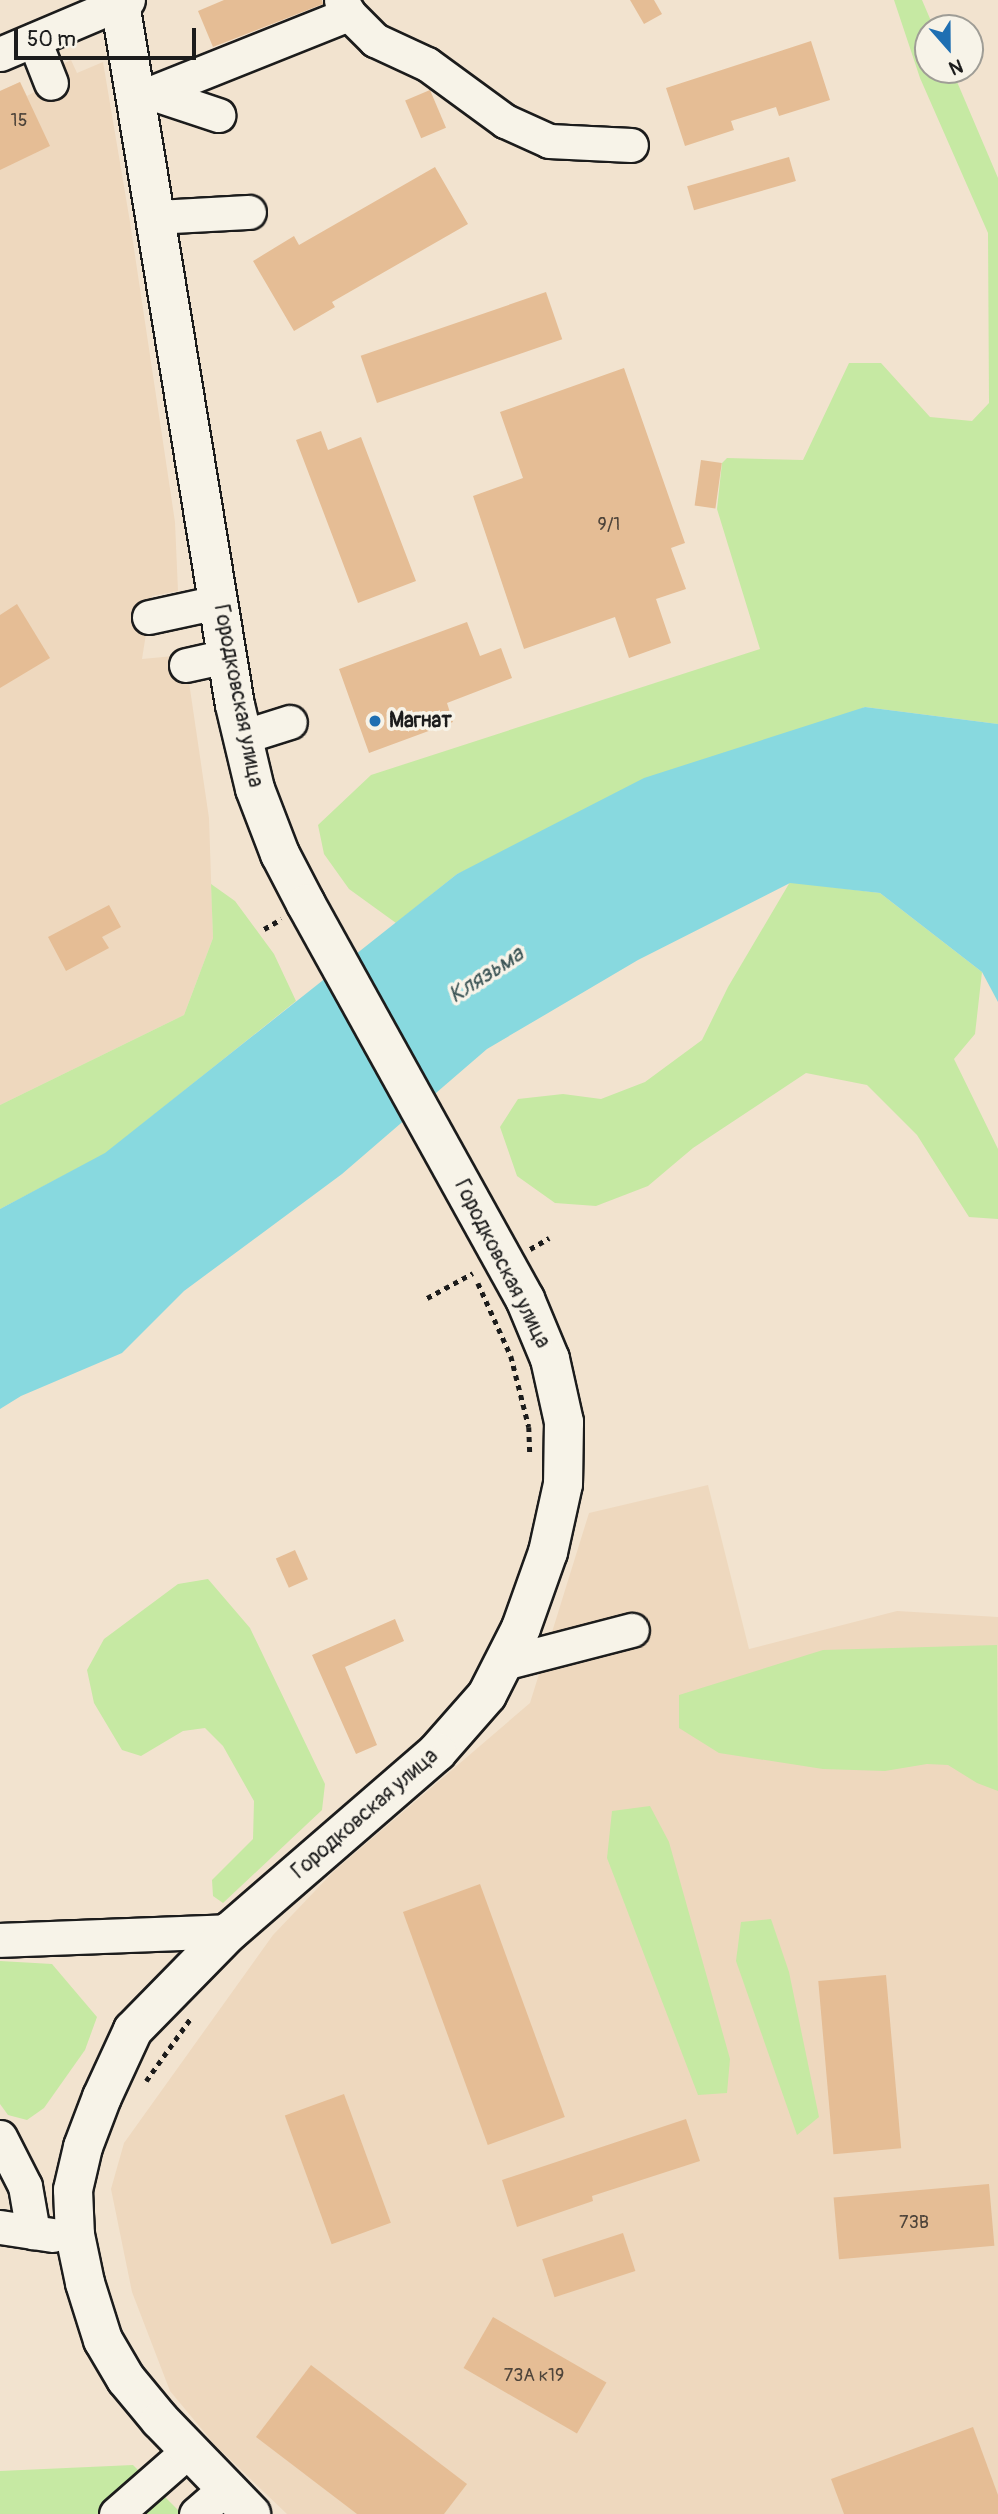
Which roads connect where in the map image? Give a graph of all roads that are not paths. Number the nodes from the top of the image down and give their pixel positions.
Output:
1 (123, 1) edge
2 (345, 7) edge
3 (34, 40) junction
4 (0, 54) edge
5 (51, 83) dead end
6 (144, 96) junction
7 (218, 115) dead end
8 (631, 145) dead end
9 (249, 212) dead end
10 (156, 217) junction
11 (218, 602) junction
12 (149, 617) dead end
13 (228, 656) junction
14 (186, 664) dead end
15 (290, 722) dead end
16 (242, 737) junction
17 (632, 1630) dead end
18 (504, 1663) junction
19 (230, 1931) junction
20 (0, 1940) edge
21 (0, 2137) edge
22 (0, 2227) edge
23 (33, 2232) junction
24 (75, 2235) junction
25 (188, 2451) junction
26 (238, 2502) edge
27 (116, 2514) edge
28 (196, 2514) edge

1 - 3 street
1 - 6 main road, Городковская улица
2 - 6 street
2 - 8 street
3 - 4 street
3 - 5 street
6 - 7 street
6 - 10 main road, Городковская улица
9 - 10 street
10 - 11 main road, Городковская улица
11 - 12 street
11 - 13 main road, Городковская улица
13 - 14 street
13 - 16 main road, Городковская улица
15 - 16 street
16 - 18 main road, Городковская улица
17 - 18 street
18 - 19 main road, Городковская улица
19 - 20 street
19 - 24 main road, Городковская улица
21 - 23 street
22 - 23 street
23 - 24 street
24 - 25 main road, Городковская улица
25 - 26 main road, Городковская улица
25 - 27 street
26 - 28 street

